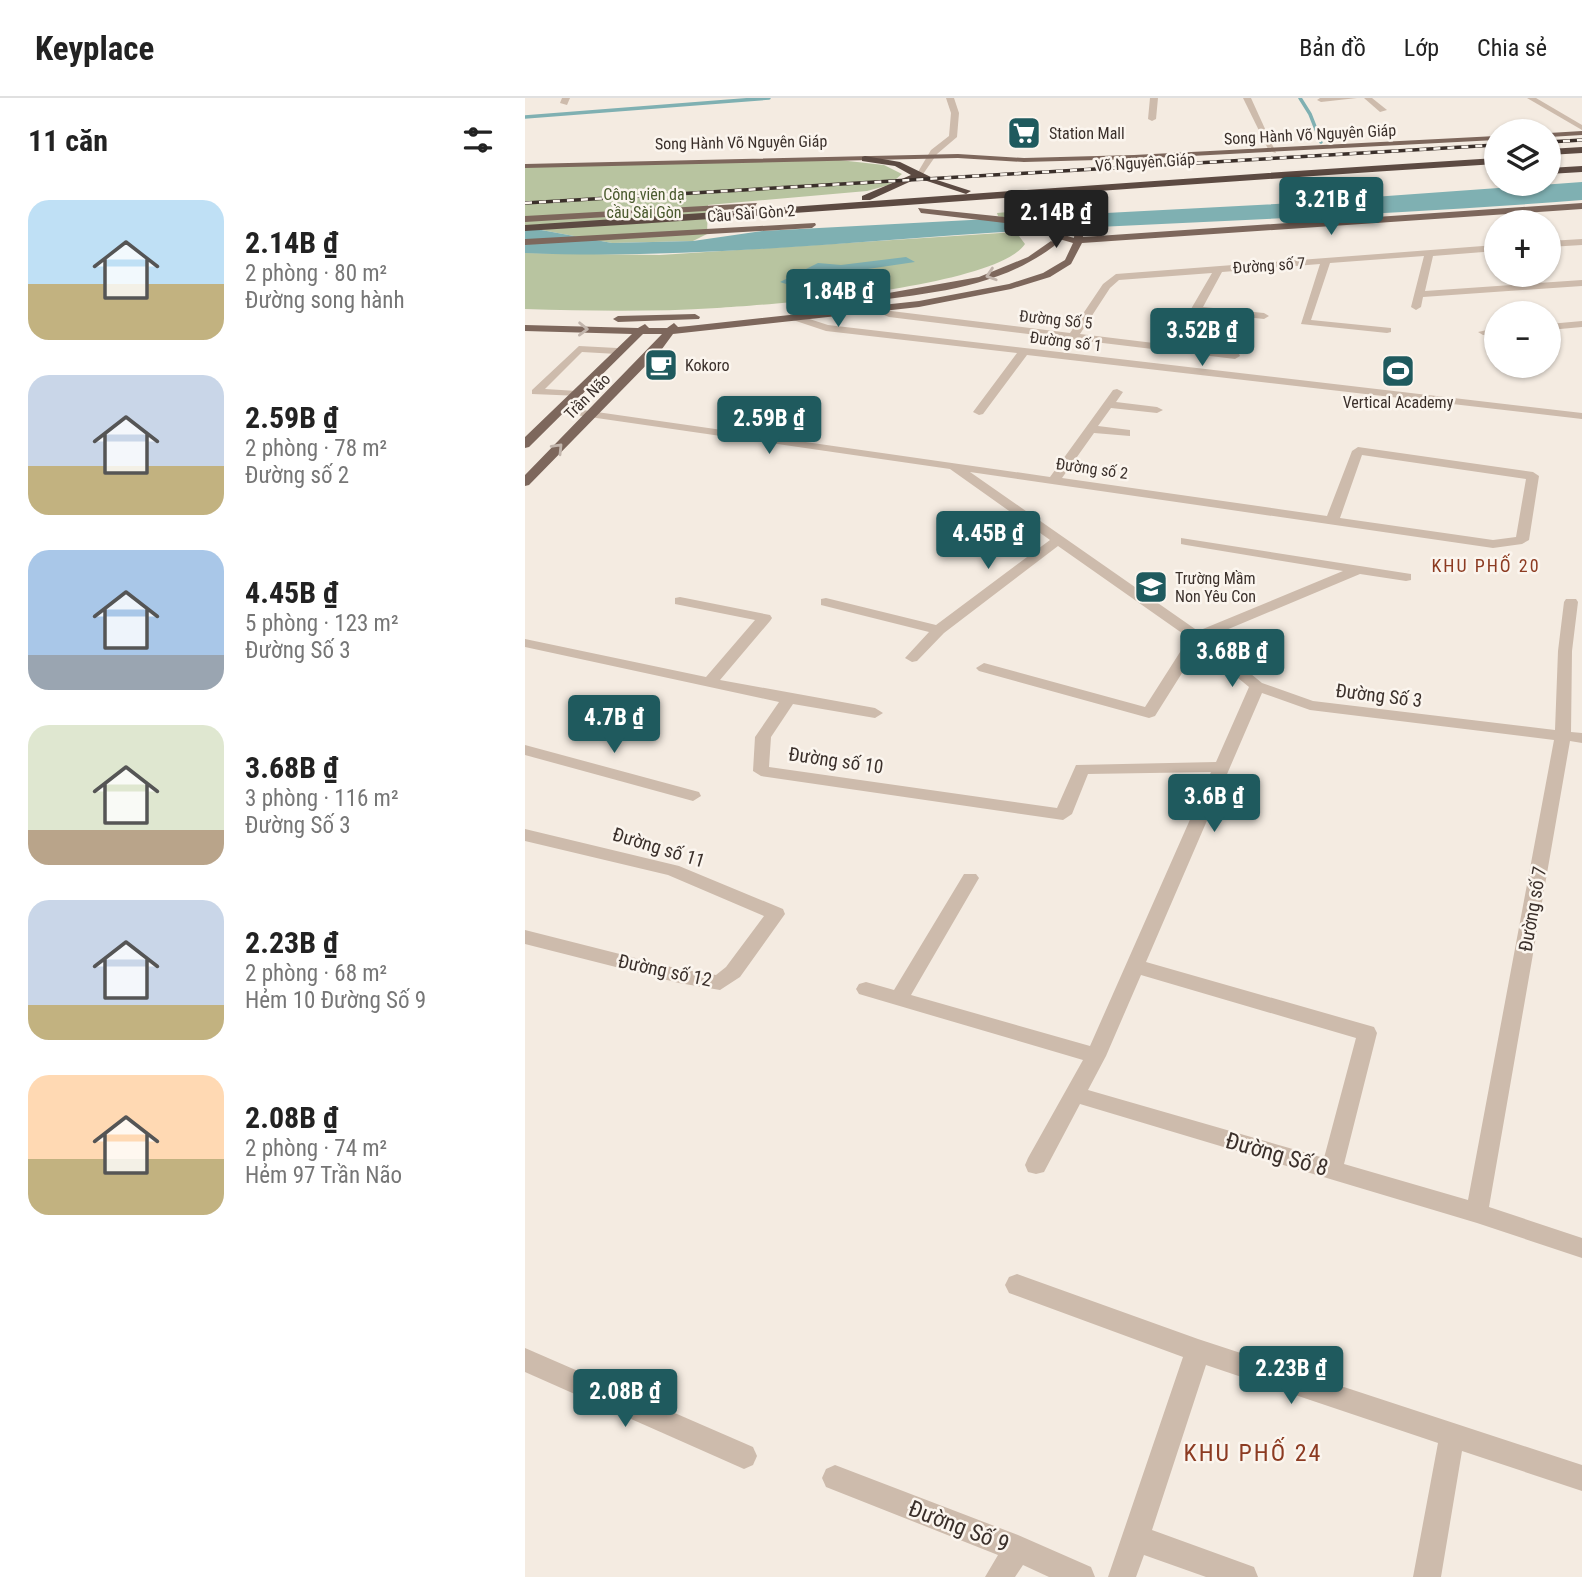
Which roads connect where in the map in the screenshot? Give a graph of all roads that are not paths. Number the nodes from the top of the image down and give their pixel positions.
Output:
1 (950, 98) edge
2 (1154, 98) edge
3 (1247, 98) edge
4 (1353, 98) edge
5 (1367, 98) edge
6 (1531, 98) edge
7 (1321, 100) dead end
8 (1383, 110) dead end
9 (1152, 119) dead end
10 (1582, 130) edge
11 (1561, 133) edge
12 (1484, 139) edge
13 (1273, 151) junction
14 (1582, 153) edge
15 (1561, 154) edge
16 (932, 155) junction
17 (1484, 156) edge
18 (865, 159) junction
19 (525, 161) edge
20 (1484, 162) edge
21 (1582, 163) edge
22 (1561, 164) edge
23 (525, 166) edge
24 (1582, 169) edge
25 (1484, 170) edge
26 (1561, 170) edge
27 (918, 175) junction
28 (965, 191) junction
29 (1097, 194) junction
30 (985, 196) junction
31 (1081, 196) junction
32 (1123, 196) dead end
33 (867, 198) junction
34 (855, 202) junction
35 (1582, 205) edge
36 (755, 209) junction
37 (921, 210) junction
38 (853, 216) junction
39 (820, 221) junction
40 (525, 223) edge
41 (1040, 231) junction
42 (525, 235) edge
43 (1078, 235) junction
44 (525, 242) edge
45 (1582, 242) edge
46 (1561, 243) edge
47 (1051, 244) junction
48 (1484, 249) edge
49 (1429, 253) junction
50 (1326, 261) junction
51 (1219, 269) junction
52 (1582, 283) edge
53 (1419, 294) junction
54 (1416, 307) dead end
55 (875, 309) junction
56 (1197, 309) junction
57 (1264, 316) dead end
58 (525, 317) edge
59 (652, 318) junction
60 (681, 318) junction
61 (797, 318) junction
62 (1582, 324) edge
63 (1561, 326) edge
64 (525, 328) edge
65 (1387, 330) dead end
66 (642, 331) junction
67 (671, 331) junction
68 (1073, 336) junction
69 (1174, 348) junction
70 (617, 351) junction
71 (1023, 352) junction
72 (1235, 356) dead end
73 (1117, 391) dead end
74 (577, 394) junction
75 (1108, 404) junction
76 (562, 410) junction
77 (1157, 410) dead end
78 (979, 412) dead end
79 (591, 414) junction
80 (1582, 416) edge
81 (1090, 429) junction
82 (1126, 433) dead end
83 (525, 444) edge
84 (951, 465) junction
85 (1054, 480) junction
86 (525, 482) edge
87 (1332, 521) junction
88 (1058, 540) junction
89 (1186, 541) dead end
90 (1356, 570) junction
91 (1406, 577) dead end
92 (680, 601) dead end
93 (1571, 602) dead end
94 (826, 603) dead end
95 (939, 630) junction
96 (1197, 637) junction
97 (525, 643) edge
98 (912, 657) dead end
99 (984, 668) dead end
100 (710, 682) junction
101 (1257, 686) junction
102 (789, 699) junction
103 (875, 713) dead end
104 (1563, 736) junction
105 (1582, 738) edge
106 (525, 750) edge
107 (1222, 766) junction
108 (693, 796) dead end
109 (525, 835) edge
110 (970, 878) dead end
111 (776, 914) joint
112 (525, 937) edge
113 (1135, 966) junction
114 (866, 989) dead end
115 (899, 999) junction
116 (1097, 1056) junction
117 (1077, 1095) junction
118 (1036, 1165) dead end
119 (1332, 1170) junction
120 (1477, 1213) junction
121 (1582, 1248) edge
122 (1017, 1285) dead end
123 (1198, 1351) junction
124 (525, 1360) edge
125 (1451, 1435) junction
126 (744, 1456) dead end
127 (835, 1478) dead end
128 (1582, 1478) edge
129 (1136, 1538) junction
130 (1018, 1549) junction
131 (999, 1577) edge
132 (1081, 1577) edge
133 (1122, 1577) edge
134 (1244, 1577) edge
135 (1427, 1577) edge

1 - 16 street
2 - 9 street
3 - 13 street
4 - 7 street
5 - 8 street
6 - 10 street
10 - 11 main road
12 - 13 main road, Song Hành Võ Nguyên Giáp
13 - 16 main road, Song Hành Võ Nguyên Giáp
14 - 15 highway
16 - 18 main road, Song Hành Võ Nguyên Giáp
16 - 19 main road, Song Hành Võ Nguyên Giáp
16 - 27 street
17 - 28 highway, Võ Nguyên Giáp
18 - 23 main road, Song Hành Võ Nguyên Giáp
18 - 27 highway
20 - 30 highway, Võ Nguyên Giáp
21 - 22 highway
24 - 26 highway
25 - 29 highway, Võ Nguyên Giáp
27 - 28 highway
27 - 33 highway
28 - 30 highway
28 - 33 highway, Võ Nguyên Giáp
29 - 31 highway, Võ Nguyên Giáp
29 - 32 highway, Võ Nguyên Giáp
30 - 34 highway, Võ Nguyên Giáp
30 - 36 highway, Võ Nguyên Giáp
31 - 37 highway, Võ Nguyên Giáp
31 - 43 main road
33 - 34 highway
33 - 36 highway, Võ Nguyên Giáp
34 - 36 highway, Võ Nguyên Giáp
35 - 43 main road
36 - 40 highway
37 - 38 highway, Võ Nguyên Giáp
37 - 41 main road
38 - 39 highway, Võ Nguyên Giáp
38 - 39 highway, Võ Nguyên Giáp
39 - 42 highway, Cầu Sài Gòn 2
39 - 44 main road, Cầu Sài Gòn 2
41 - 43 main road
41 - 47 main road
43 - 47 main road
43 - 55 main road
45 - 46 street
47 -> 60 main road
48 - 49 street, Đường số 7
49 - 50 street, Đường số 7
49 - 53 street
50 - 51 street, Đường số 7
50 - 65 street
51 - 56 street
51 - 68 street, Đường số 7
52 - 53 street
53 - 54 street
55 - 61 main road
55 - 68 street, Đường Số 5
56 - 57 street
56 - 69 street
58 - 59 main road
59 - 60 main road
59 - 66 main road, Trần Não
60 - 67 main road, Trần Não
61 - 67 main road
61 - 71 street, Đường số 1
62 - 63 street
64 -> 66 main road
66 - 67 main road
66 - 70 main road, Trần Não
67 - 79 main road, Trần Não
68 - 69 street, Đường Số 5
69 - 72 street, Đường Số 5
70 - 74 main road, Trần Não
70 - 74 street
71 - 78 street
71 - 80 street, Đường số 1
73 - 75 street
74 - 76 main road, Trần Não
75 - 77 street
75 - 81 street
76 - 79 street, Đường số 2
76 - 83 main road, Trần Não
79 - 84 street, Đường số 2
86 -> 79 main road, Trần Não
81 - 82 street
81 - 85 street
84 - 85 street, Đường số 2
84 - 88 street, Đường Số 3
85 - 87 street, Đường số 2
87 - 87 street, Đường số 2
88 - 95 street
88 - 96 street, Đường Số 3
89 - 90 street
90 - 91 street
90 - 96 street
92 - 100 street
93 - 104 street, Đường số 7
94 - 95 street
95 - 98 street
96 - 99 street
96 - 101 street, Đường Số 3
97 - 100 street
100 - 102 street
101 - 104 street, Đường Số 3
101 - 107 street
102 - 103 street
102 - 107 street, Đường số 10
104 - 105 street, Đường Số 3
104 - 120 street, Đường số 7
106 - 108 street
107 - 113 street
109 - 111 street, Đường số 11
110 - 115 street
111 - 112 street, Đường số 12
113 - 116 street
113 - 119 street
114 - 115 street
115 - 116 street
116 - 117 street
117 - 118 street
117 - 119 street, Đường Số 8
119 - 120 street, Đường Số 8
120 - 121 street, Đường Số 8
122 - 123 street
123 - 125 street
123 - 129 street
124 - 126 street
125 - 128 street
125 - 135 street
127 - 130 street, Đường Số 9
129 - 133 street
129 - 134 street
130 - 131 street
130 - 132 street, Đường Số 9

